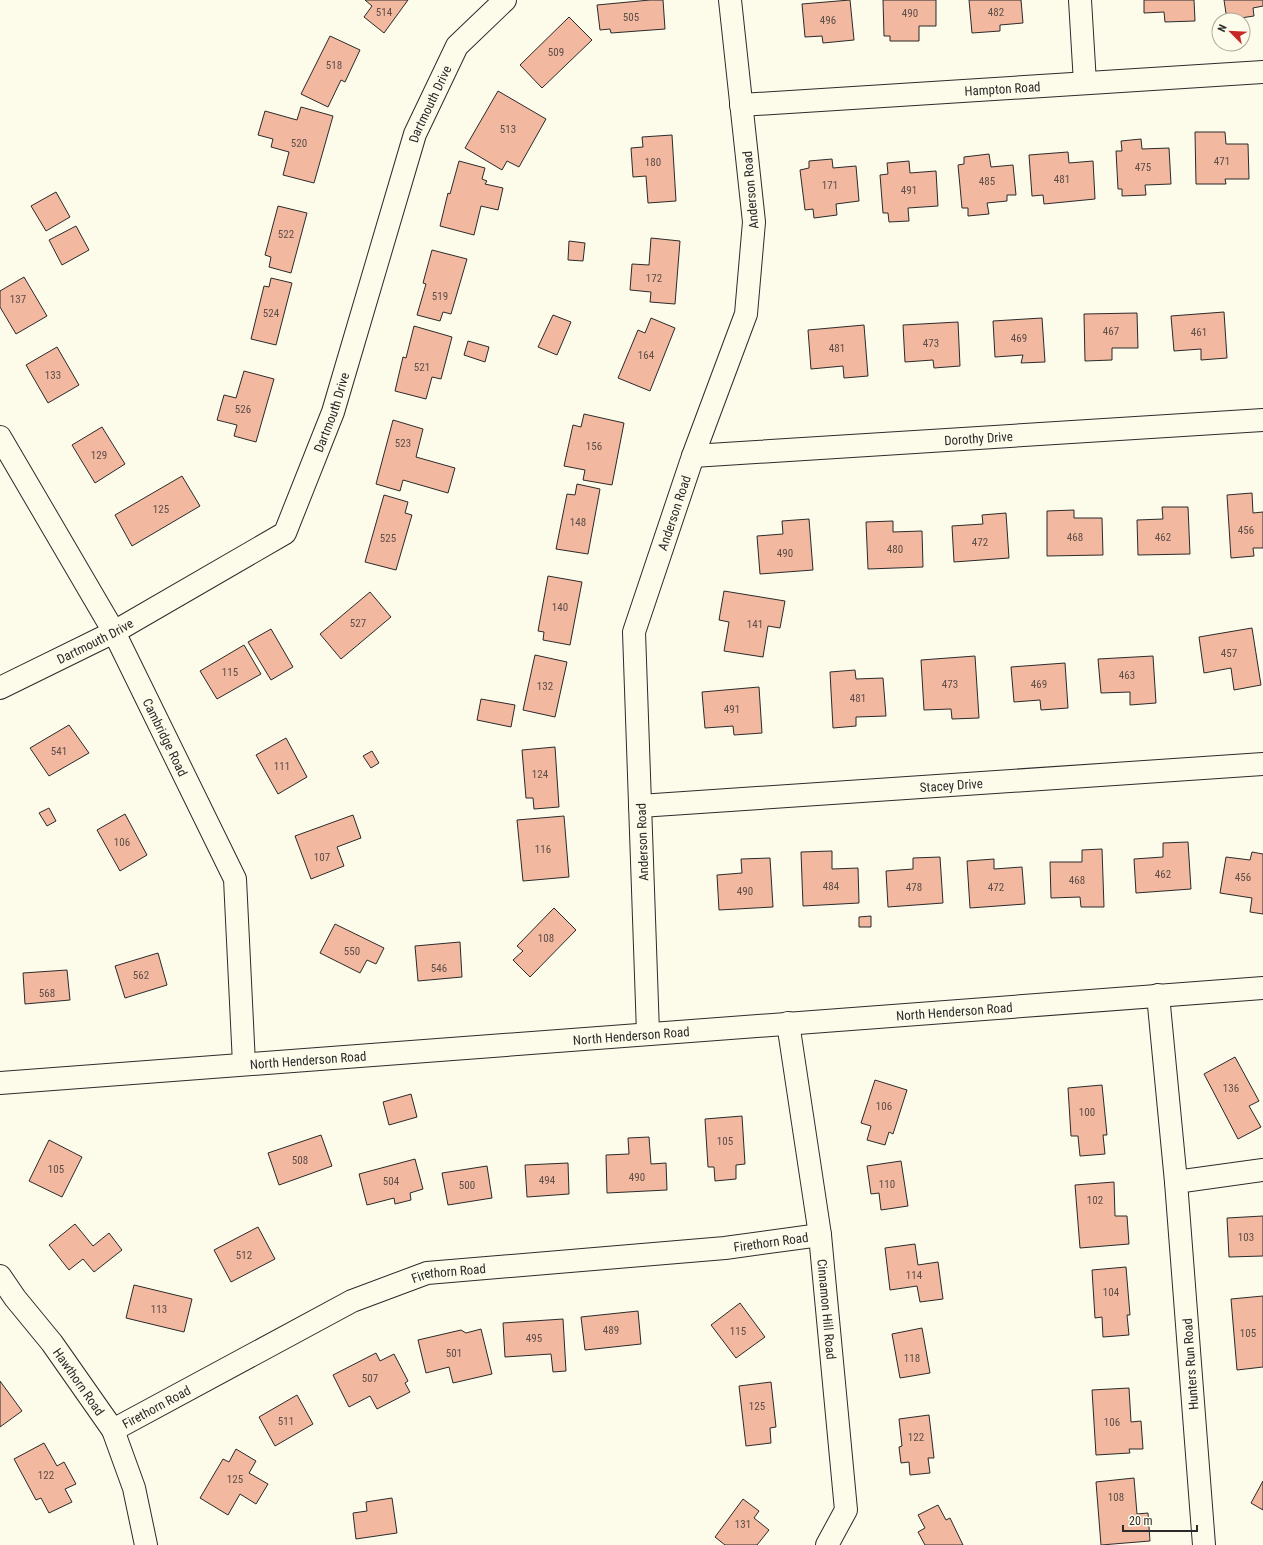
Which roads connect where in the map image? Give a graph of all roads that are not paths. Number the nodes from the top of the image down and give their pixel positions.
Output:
1 (505, 0) edge
2 (730, 0) edge
3 (1080, 0) edge
4 (1263, 72) edge
5 (1085, 83) junction
6 (742, 105) junction
7 (1263, 420) edge
8 (0, 437) edge
9 (693, 456) junction
10 (114, 632) junction
11 (0, 688) edge
12 (1263, 764) edge
13 (640, 806) junction
14 (1263, 988) edge
15 (1158, 995) junction
16 (788, 1023) junction
17 (648, 1033) junction
18 (244, 1064) junction
19 (0, 1083) edge
20 (1263, 1170) edge
21 (1176, 1182) junction
22 (820, 1235) junction
23 (0, 1276) edge
24 (113, 1430) junction
25 (146, 1545) edge
26 (827, 1545) edge
27 (1204, 1545) edge

1 - 10 street, Dartmouth Drive
2 - 6 street, Anderson Road
3 - 5 street
4 - 5 street, Hampton Road
5 - 6 street, Hampton Road
6 - 9 street, Anderson Road
7 - 9 street, Dorothy Drive
8 - 10 street, Cambridge Road
9 - 13 street, Anderson Road
10 - 11 street, Dartmouth Drive
10 - 18 street, Cambridge Road
12 - 13 street, Stacey Drive
13 - 17 street, Anderson Road
14 - 15 street, North Henderson Road
15 - 16 street, North Henderson Road
15 - 21 street, Hunters Run Road
16 - 17 street, North Henderson Road
16 - 22 street, Cinnamon Hill Road
17 - 18 street, North Henderson Road
18 - 19 street, North Henderson Road
20 - 21 street
21 - 27 street, Hunters Run Road
22 - 24 street, Firethorn Road
22 - 26 street, Cinnamon Hill Road
23 - 24 street, Hawthorn Road
24 - 25 street, Hawthorn Road

